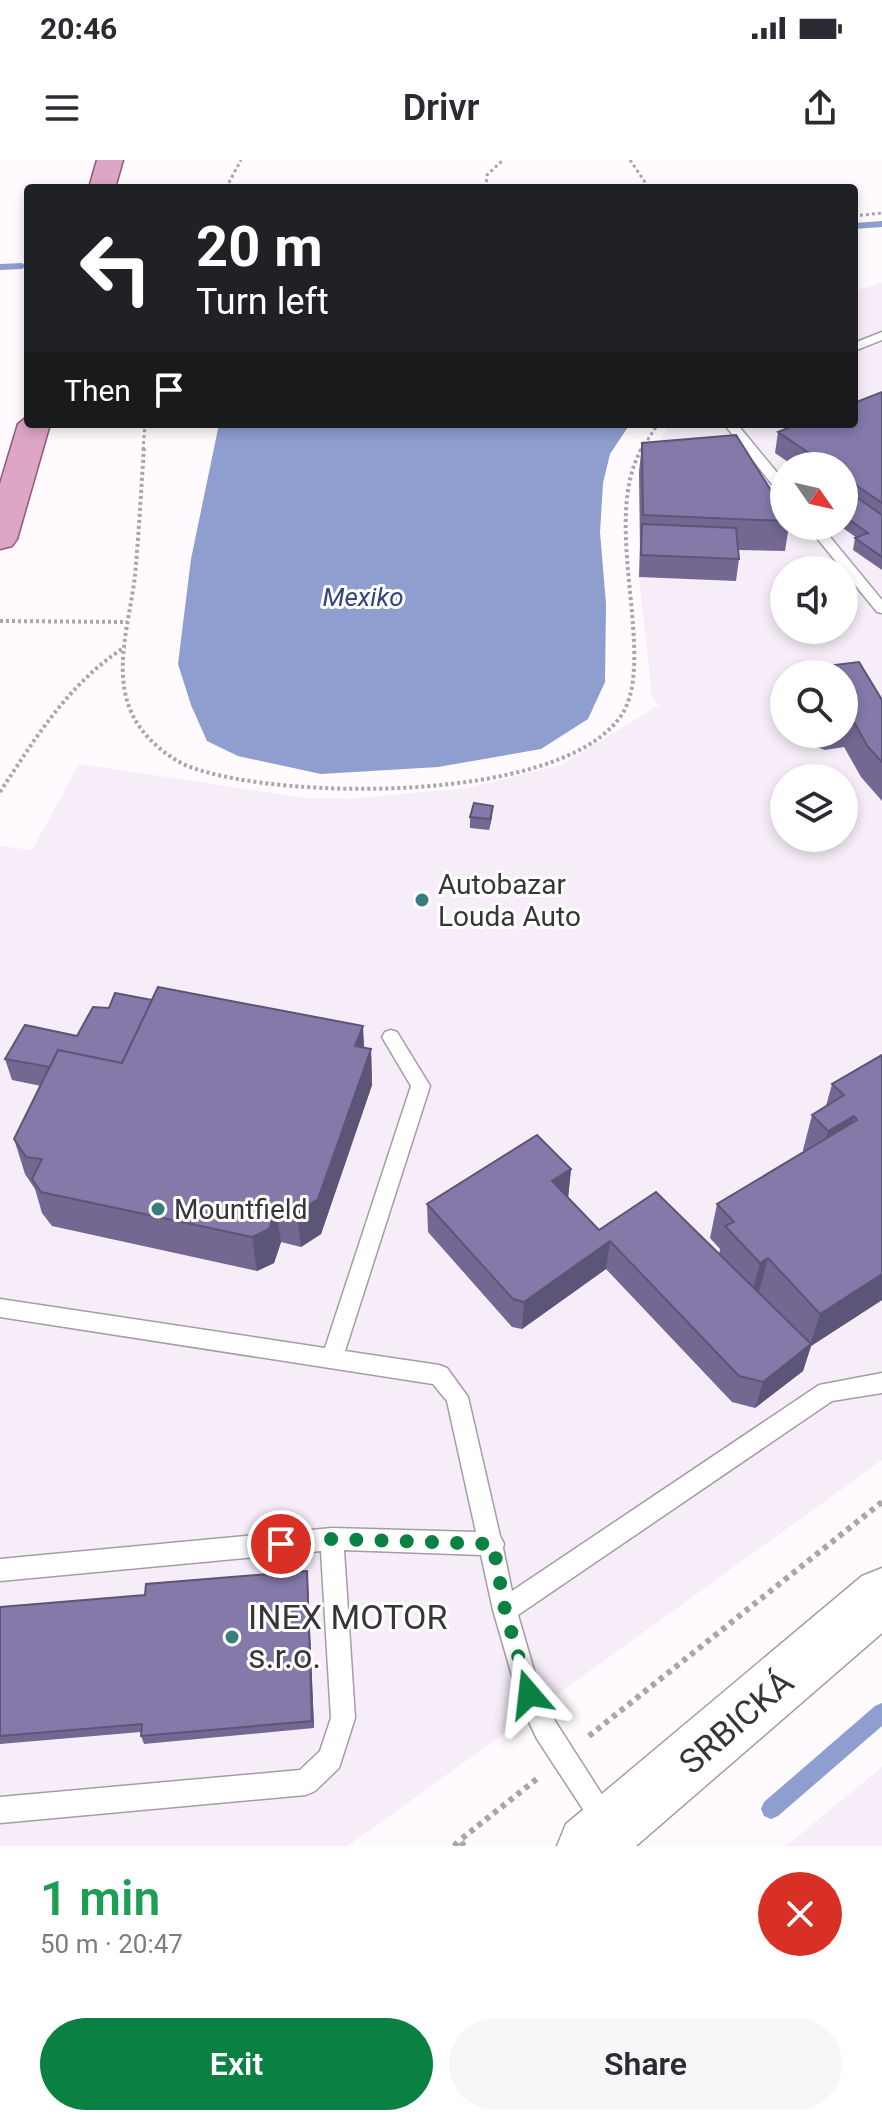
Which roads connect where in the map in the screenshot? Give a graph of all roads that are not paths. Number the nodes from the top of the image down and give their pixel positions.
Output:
1 (110, 160) edge
2 (103, 184) edge
3 (882, 336) edge
4 (858, 345) edge
5 (33, 428) edge
6 (733, 428) edge
7 (770, 473) edge
8 (0, 539) edge
9 (825, 540) edge
10 (882, 609) edge
11 (391, 1037) dead end
12 (0, 1308) edge
13 (332, 1358) junction
14 (882, 1383) edge
15 (332, 1539) junction
16 (493, 1544) junction
17 (0, 1570) edge
18 (882, 1596) edge
19 (505, 1610) junction
20 (0, 1810) edge
21 (607, 1840) edge

1 - 2 main road
3 - 4 lane
5 - 8 main road
6 - 7 lane
9 - 10 lane
11 - 13 lane
12 - 13 lane
13 - 16 lane
14 - 19 lane
15 - 16 lane
15 - 17 lane
15 - 20 lane
16 - 19 lane
18 - 21 street, SRBICKÁ
19 - 21 lane

